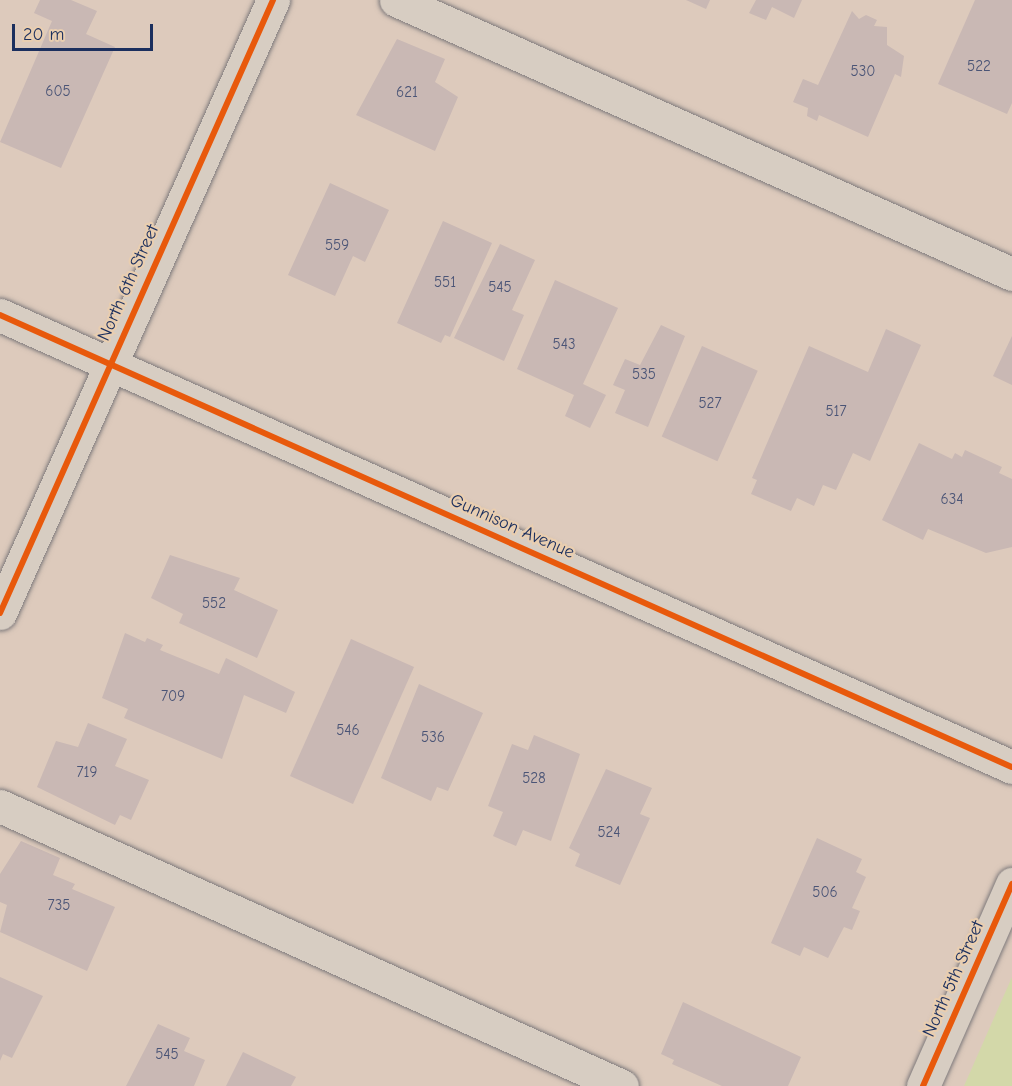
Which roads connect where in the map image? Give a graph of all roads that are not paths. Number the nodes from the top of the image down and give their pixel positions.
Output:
1 (273, 0) edge
2 (396, 0) edge
3 (1012, 274) edge
4 (0, 315) edge
5 (109, 363) junction
6 (0, 613) edge
7 (1012, 767) edge
8 (0, 806) edge
9 (1012, 884) edge
10 (622, 1086) edge
11 (923, 1086) edge

1 - 5 street, North 6th Street
2 - 3 street
4 - 5 street, Gunnison Avenue
5 - 6 street, North 6th Street
5 - 7 street, Gunnison Avenue
8 - 10 street
9 - 11 street, North 5th Street

